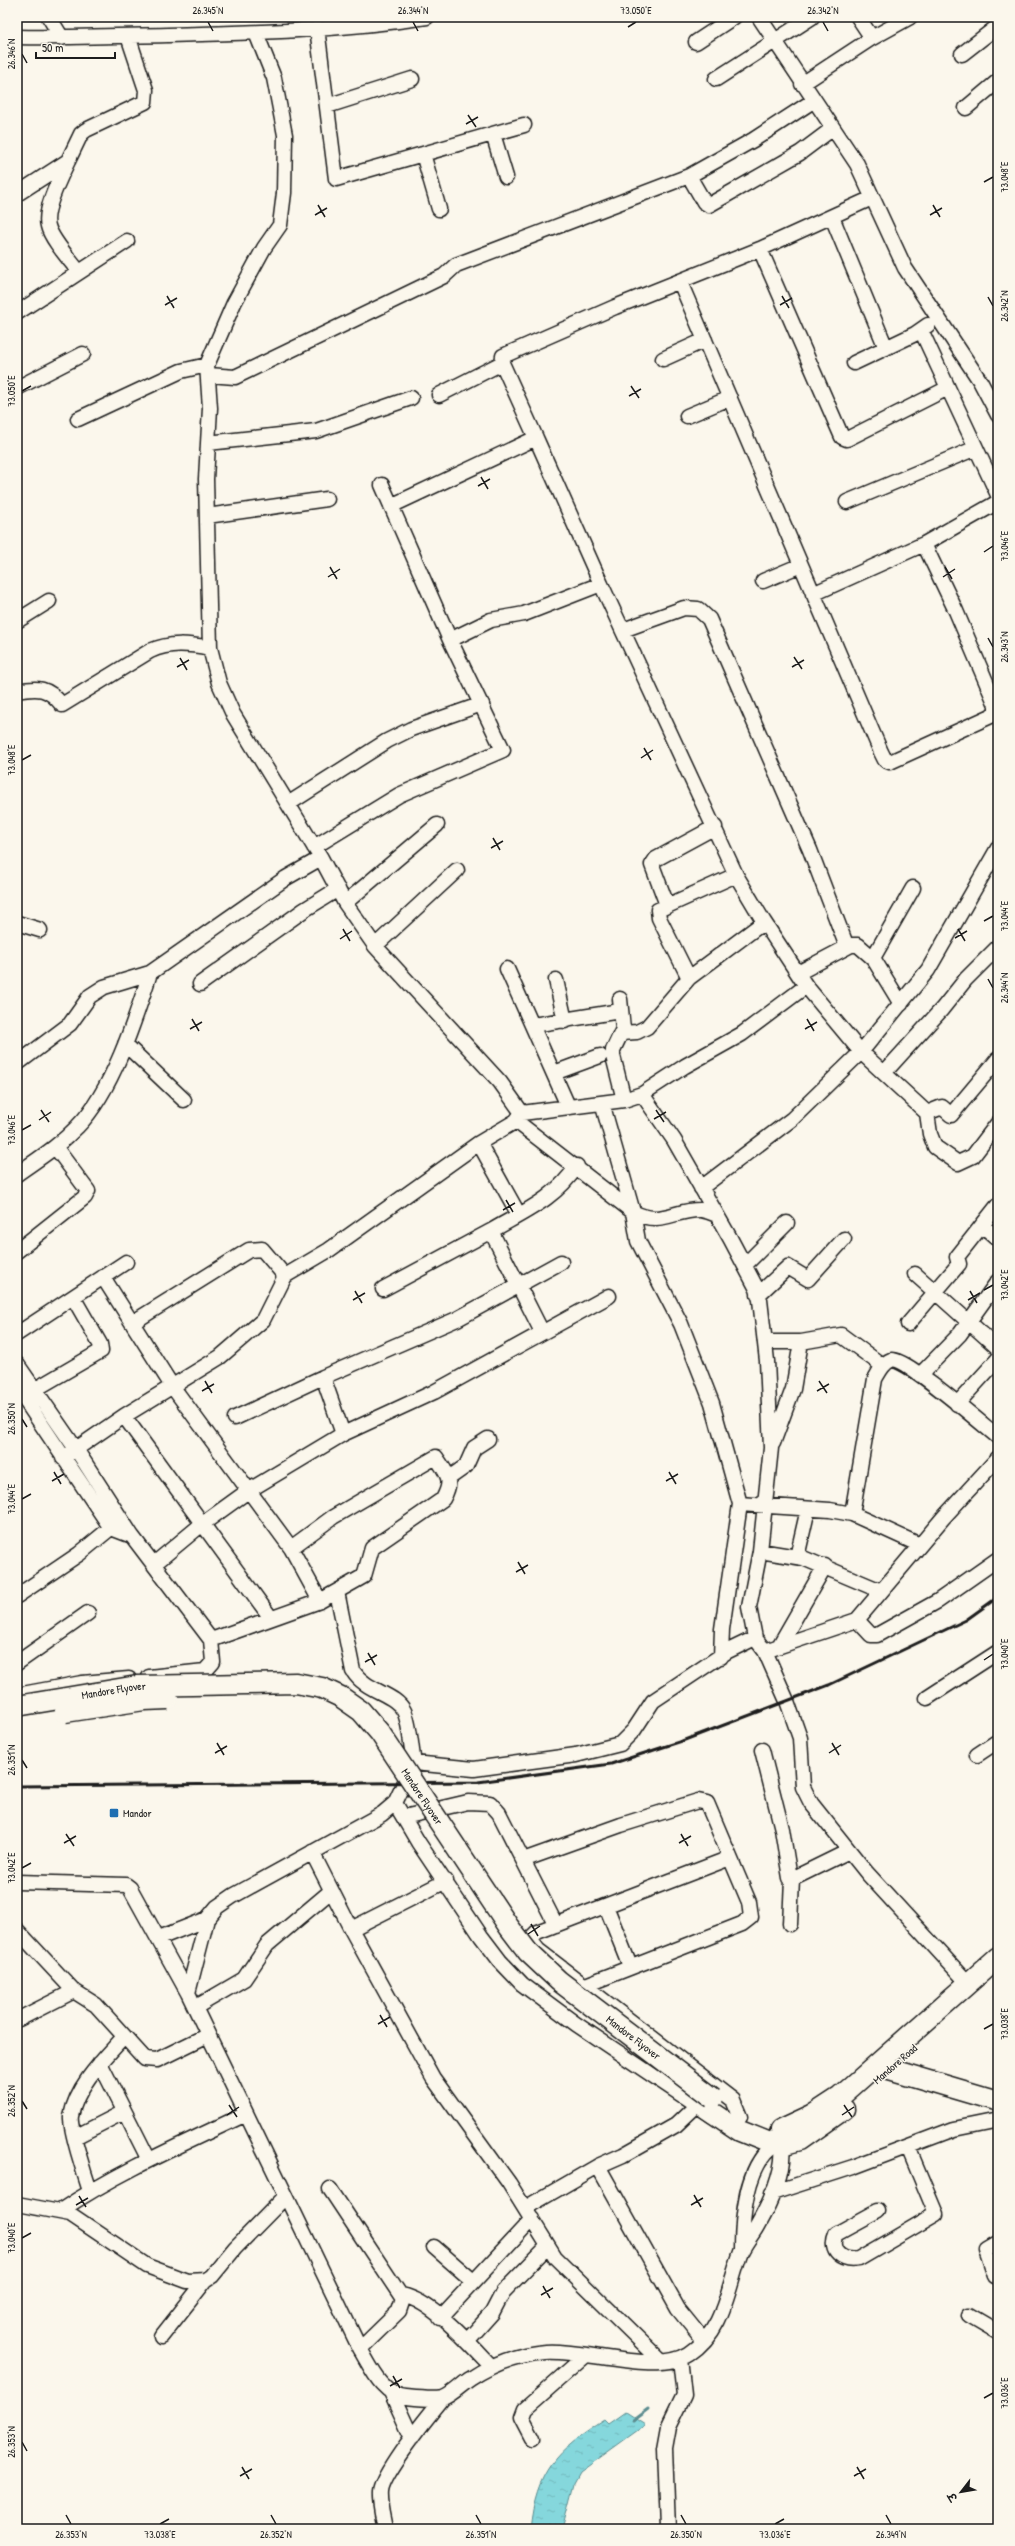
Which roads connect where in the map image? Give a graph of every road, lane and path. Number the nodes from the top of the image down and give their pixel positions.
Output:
1 (49, 17) edge
2 (427, 17) edge
3 (734, 17) edge
4 (759, 17) edge
5 (812, 17) edge
6 (858, 17) edge
7 (910, 17) edge
8 (366, 21) edge
9 (319, 25) edge
10 (998, 26) edge
11 (256, 33) junction
12 (128, 36) junction
13 (17, 37) edge
14 (62, 38) junction
15 (872, 38) junction
16 (696, 42) dead end
17 (774, 42) junction
18 (962, 54) dead end
19 (412, 79) dead end
20 (716, 79) dead end
21 (998, 81) edge
22 (802, 84) junction
23 (813, 100) junction
24 (327, 106) junction
25 (966, 108) dead end
26 (524, 126) dead end
27 (832, 128) junction
28 (493, 134) junction
29 (423, 154) junction
30 (68, 161) junction
31 (689, 176) junction
32 (506, 177) dead end
33 (17, 194) edge
34 (872, 198) junction
35 (439, 209) dead end
36 (832, 217) junction
37 (127, 241) dead end
38 (760, 249) junction
39 (78, 272) junction
40 (680, 282) junction
41 (17, 313) edge
42 (936, 318) junction
43 (921, 330) junction
44 (705, 340) junction
45 (886, 348) junction
46 (83, 354) dead end
47 (663, 359) dead end
48 (854, 363) dead end
49 (502, 364) junction
50 (208, 370) junction
51 (17, 388) edge
52 (948, 388) junction
53 (439, 395) dead end
54 (411, 398) dead end
55 (730, 398) junction
56 (998, 415) edge
57 (687, 416) dead end
58 (78, 420) dead end
59 (536, 438) junction
60 (208, 444) junction
61 (976, 448) junction
62 (382, 485) dead end
63 (998, 495) edge
64 (327, 499) dead end
65 (847, 502) dead end
66 (998, 502) edge
67 (392, 506) junction
68 (207, 516) junction
69 (924, 544) junction
70 (801, 565) junction
71 (763, 581) dead end
72 (601, 584) junction
73 (813, 594) junction
74 (49, 601) dead end
75 (17, 621) edge
76 (623, 630) junction
77 (450, 640) junction
78 (207, 648) junction
79 (17, 691) edge
80 (482, 704) junction
81 (288, 804) junction
82 (437, 825) dead end
83 (715, 828) junction
84 (998, 848) edge
85 (315, 856) junction
86 (457, 870) dead end
87 (736, 875) junction
88 (913, 888) dead end
89 (334, 891) junction
90 (345, 903) junction
91 (667, 905) junction
92 (764, 922) junction
93 (17, 923) edge
94 (40, 930) dead end
95 (375, 946) junction
96 (847, 947) junction
97 (998, 947) edge
98 (873, 958) junction
99 (507, 969) dead end
100 (150, 973) junction
101 (798, 973) junction
102 (689, 978) junction
103 (556, 980) dead end
104 (200, 984) dead end
105 (806, 986) junction
106 (901, 1004) junction
107 (564, 1021) junction
108 (533, 1025) junction
109 (621, 1033) junction
110 (125, 1044) junction
111 (861, 1052) junction
112 (600, 1056) dead end
113 (998, 1059) edge
114 (17, 1064) edge
115 (554, 1073) junction
116 (884, 1073) junction
117 (642, 1094) junction
118 (184, 1100) dead end
119 (624, 1100) junction
120 (602, 1103) junction
121 (568, 1106) junction
122 (927, 1113) junction
123 (516, 1120) junction
124 (998, 1123) edge
125 (479, 1143) junction
126 (56, 1148) junction
127 (17, 1174) edge
128 (571, 1175) junction
129 (702, 1188) junction
130 (998, 1206) edge
131 (519, 1215) junction
132 (717, 1215) junction
133 (634, 1217) junction
134 (787, 1223) dead end
135 (982, 1225) junction
136 (491, 1231) junction
137 (844, 1239) dead end
138 (998, 1240) edge
139 (17, 1251) edge
140 (126, 1262) dead end
141 (561, 1262) dead end
142 (745, 1265) junction
143 (915, 1274) dead end
144 (285, 1276) junction
145 (103, 1277) junction
146 (998, 1281) edge
147 (518, 1284) junction
148 (383, 1289) dead end
149 (935, 1292) junction
150 (758, 1295) junction
151 (609, 1296) dead end
152 (74, 1297) junction
153 (969, 1322) junction
154 (132, 1323) junction
155 (908, 1324) dead end
156 (542, 1332) junction
157 (17, 1334) edge
158 (766, 1342) junction
159 (801, 1342) junction
160 (998, 1348) edge
161 (998, 1359) edge
162 (17, 1364) edge
163 (883, 1366) junction
164 (920, 1375) junction
165 (323, 1376) junction
166 (172, 1386) junction
167 (17, 1388) edge
168 (34, 1390) junction
169 (957, 1404) junction
170 (124, 1416) junction
171 (235, 1418) dead end
172 (343, 1434) junction
173 (998, 1437) edge
174 (488, 1439) dead end
175 (771, 1448) junction
176 (76, 1449) junction
177 (63, 1458) junction
178 (998, 1458) edge
179 (449, 1478) junction
180 (248, 1492) junction
181 (740, 1504) junction
182 (762, 1504) junction
183 (808, 1509) junction
184 (852, 1514) junction
185 (116, 1524) junction
186 (201, 1525) junction
187 (920, 1545) junction
188 (291, 1548) junction
189 (760, 1551) junction
190 (797, 1557) junction
191 (998, 1559) edge
192 (154, 1564) junction
193 (825, 1566) junction
194 (881, 1591) junction
195 (337, 1592) junction
196 (17, 1596) edge
197 (320, 1601) junction
198 (88, 1613) dead end
199 (271, 1618) junction
200 (856, 1620) junction
201 (210, 1640) junction
202 (753, 1640) junction
203 (779, 1646) junction
204 (765, 1652) junction
205 (998, 1652) edge
206 (724, 1654) junction
207 (17, 1663) edge
208 (17, 1695) edge
209 (927, 1698) dead end
210 (17, 1706) edge
211 (17, 1720) edge
212 (998, 1741) edge
213 (762, 1750) dead end
214 (977, 1755) dead end
215 (414, 1763) junction
216 (395, 1803) junction
217 (404, 1817) junction
218 (849, 1850) junction
219 (312, 1852) junction
220 (730, 1858) junction
221 (523, 1860) junction
222 (794, 1878) junction
223 (446, 1881) junction
224 (17, 1882) edge
225 (331, 1891) junction
226 (606, 1906) junction
227 (208, 1919) junction
228 (790, 1924) dead end
229 (556, 1925) junction
230 (351, 1929) junction
231 (17, 1930) edge
232 (159, 1938) junction
233 (998, 1957) edge
234 (630, 1966) junction
235 (998, 1974) edge
236 (968, 1983) junction
237 (583, 1986) junction
238 (74, 1991) junction
239 (188, 1993) junction
240 (196, 2007) junction
241 (19, 2019) dead end
242 (208, 2035) junction
243 (123, 2038) junction
244 (890, 2061) junction
245 (100, 2063) junction
246 (998, 2089) edge
247 (998, 2101) edge
248 (705, 2104) junction
249 (124, 2112) junction
250 (246, 2114) junction
251 (998, 2120) edge
252 (740, 2124) junction
253 (75, 2137) junction
254 (777, 2140) junction
255 (908, 2146) junction
256 (149, 2160) junction
257 (598, 2166) junction
258 (330, 2189) dead end
259 (90, 2191) junction
260 (772, 2193) junction
261 (286, 2196) junction
262 (17, 2204) edge
263 (60, 2211) junction
264 (878, 2211) dead end
265 (528, 2213) junction
266 (998, 2243) edge
267 (548, 2246) junction
268 (434, 2247) dead end
269 (742, 2251) junction
270 (995, 2276) dead end
271 (206, 2280) junction
272 (473, 2281) junction
273 (402, 2294) junction
274 (969, 2315) dead end
275 (440, 2318) junction
276 (998, 2332) edge
277 (160, 2336) dead end
278 (467, 2341) junction
279 (704, 2341) junction
280 (360, 2350) junction
281 (585, 2356) junction
282 (680, 2359) junction
283 (661, 2361) junction
284 (491, 2366) junction
285 (391, 2392) junction
286 (442, 2398) junction
287 (412, 2438) junction
288 (533, 2438) dead end
289 (384, 2529) edge
290 (668, 2529) edge

1 - 14 street
2 - 8 street
3 - 16 street
4 - 17 street
5 - 17 street
6 - 15 street
7 - 15 street
8 - 9 street
9 - 11 street
9 - 24 street
10 - 18 street
11 - 12 street
11 - 50 street
12 - 14 street
12 - 30 street
13 - 14 street
15 - 22 street
17 - 20 street
17 - 22 street
19 - 24 street
21 - 25 street
22 - 23 street
23 - 27 street
23 - 31 street
24 - 29 street
26 - 28 street
27 - 31 street
27 - 34 street
28 - 29 street
28 - 32 street
29 - 35 street
30 - 33 street
30 - 39 street
31 - 50 street
34 - 36 street
34 - 42 street
36 - 38 street
36 - 45 street
37 - 39 street
38 - 40 street
38 - 52 street
39 - 41 street
40 - 44 street
40 - 49 street
42 - 43 street
42 - 56 street
43 - 45 street
43 - 52 street
44 - 47 street
44 - 55 street
45 - 48 street
46 - 51 street
49 - 53 street
49 - 59 street
50 - 58 street
50 - 60 street
52 - 61 street
54 - 60 street
55 - 57 street
55 - 70 street
59 - 67 street
59 - 72 street
60 - 68 street
61 - 63 street
61 - 65 street
62 - 67 street
64 - 68 street
66 - 69 street
67 - 77 street
68 - 78 street
69 - 73 street
69 - 73 street
70 - 71 street
70 - 73 street
72 - 76 street
72 - 77 street
74 - 75 street
76 - 83 street
76 - 96 street
77 - 80 street
78 - 79 street
78 - 81 street
80 - 81 street
80 - 85 street
81 - 85 street
82 - 90 street
83 - 87 street
83 - 91 street
84 - 106 street
85 - 89 street
85 - 100 street
86 - 95 street
87 - 91 street
87 - 92 street
88 - 98 street
89 - 90 street
89 - 104 street
90 - 95 street
91 - 102 street
92 - 101 street
92 - 102 street
93 - 94 street
95 - 123 street
96 - 98 street
96 - 101 street
97 - 116 street
98 - 106 street
99 - 108 street
100 - 110 street
100 - 114 street
101 - 105 street
102 - 109 street
103 - 107 street
105 - 111 street
105 - 117 street
106 - 111 street
107 - 108 street
107 - 109 street
108 - 115 street
109 - 119 street
110 - 118 street
110 - 126 street
111 - 116 street
111 - 129 street
112 - 115 street
113 - 122 street
115 - 121 street
116 - 122 street
117 - 119 street
117 - 129 street
119 - 120 street
120 - 121 street
120 - 133 street
121 - 123 street
122 - 124 street
123 - 125 street
123 - 128 street
125 - 131 street
125 - 144 street
126 - 127 street
126 - 139 street
128 - 131 street
128 - 133 street
129 - 132 street
130 - 135 street
131 - 136 street
132 - 133 street
132 - 142 street
133 - 181 street
134 - 142 street
135 - 138 street
135 - 149 street
136 - 147 street
136 - 148 street
137 - 150 street
140 - 145 street
141 - 147 street
142 - 150 street
143 - 149 street
144 - 154 street
144 - 166 street
145 - 152 street
145 - 154 street
146 - 153 street
147 - 156 street
147 - 165 street
149 - 153 street
149 - 155 street
150 - 158 street
151 - 156 street
152 - 157 street
152 - 168 street
153 - 160 street
153 - 164 street
154 - 166 street
156 - 172 street
158 - 159 street
158 - 175 street
159 - 163 street
159 - 175 street
161 - 169 street
162 - 168 street
163 - 164 street
163 - 184 street
164 - 169 street
165 - 171 street
165 - 172 street
166 - 170 street
166 - 180 street
167 - 177 street
168 - 176 street
169 - 173 street
170 - 176 street
170 - 186 street
172 - 180 street
174 - 179 street
175 - 182 street
176 - 177 street
176 - 185 street
177 - 185 street
178 - 187 street
179 - 188 street
179 - 195 street
180 - 186 street
180 - 188 street
181 - 182 street
181 - 206 street
182 - 183 street
182 - 189 street
183 - 184 street
183 - 190 street
184 - 187 street
185 - 192 street
185 - 196 street
186 - 192 street
186 - 199 street
187 - 194 street
188 - 197 street
189 - 190 street
189 - 202 street
190 - 193 street
191 - 200 street
192 - 201 street
193 - 194 street
193 - 203 street
194 - 200 street
195 - 197 street
195 - 215 street
197 - 199 street
198 - 207 street
199 - 201 street
200 - 203 street
201 - 208 street
202 - 204 street
202 - 206 street
203 - 204 street
204 - 218 street
205 - 209 street
206 - 215 street
210 - 248 highway, Mandore Flyover, bridge
211 - 248 highway, Mandore Flyover, bridge
212 - 214 street
213 - 222 street
215 - 216 street
216 - 217 street
216 - 219 street
217 - 221 street
217 - 223 street
218 - 222 street
218 - 236 street
219 - 225 street
219 - 227 street
220 - 221 street
220 - 226 street
220 - 234 street
221 - 229 street
222 - 228 street
223 - 230 street
223 - 248 street
224 - 232 street
225 - 230 street
225 - 240 street
226 - 229 street
226 - 234 street
227 - 232 street
227 - 239 street
229 - 237 street
230 - 265 street
231 - 238 street
232 - 239 street
233 - 236 highway, Mandore Road
234 - 237 street
235 - 244 highway, Mandore Road
236 - 244 highway, Mandore Road
237 - 252 street
238 - 241 street
238 - 243 street
239 - 240 street
240 - 242 street
242 - 243 street
242 - 250 street
243 - 245 street
244 - 246 highway
244 - 247 highway
244 - 254 highway
245 - 249 street
245 - 253 street
248 - 252 highway, Mandore Flyover
248 - 257 street
249 - 253 street
249 - 256 street
250 - 256 street
250 - 261 street
251 - 255 street
252 - 254 highway
253 - 259 street
254 - 260 street
254 - 269 street
255 - 260 street
255 - 264 street
256 - 259 street
257 - 265 street
257 - 279 street
258 - 273 street
259 - 263 street
260 - 269 street
261 - 271 street
261 - 280 street
262 - 263 street
263 - 271 street
265 - 267 street
265 - 272 street
266 - 270 street
267 - 278 street
267 - 283 street
268 - 272 street
269 - 279 street
271 - 277 street
272 - 275 street
273 - 275 street
273 - 280 street
274 - 276 street
275 - 278 street
278 - 284 street
279 - 282 street
280 - 285 street
281 - 283 street
281 - 284 street
281 - 288 street
282 - 283 street
282 - 290 street
284 - 286 street
285 - 286 street
285 - 287 street
286 - 287 street
287 - 289 street

